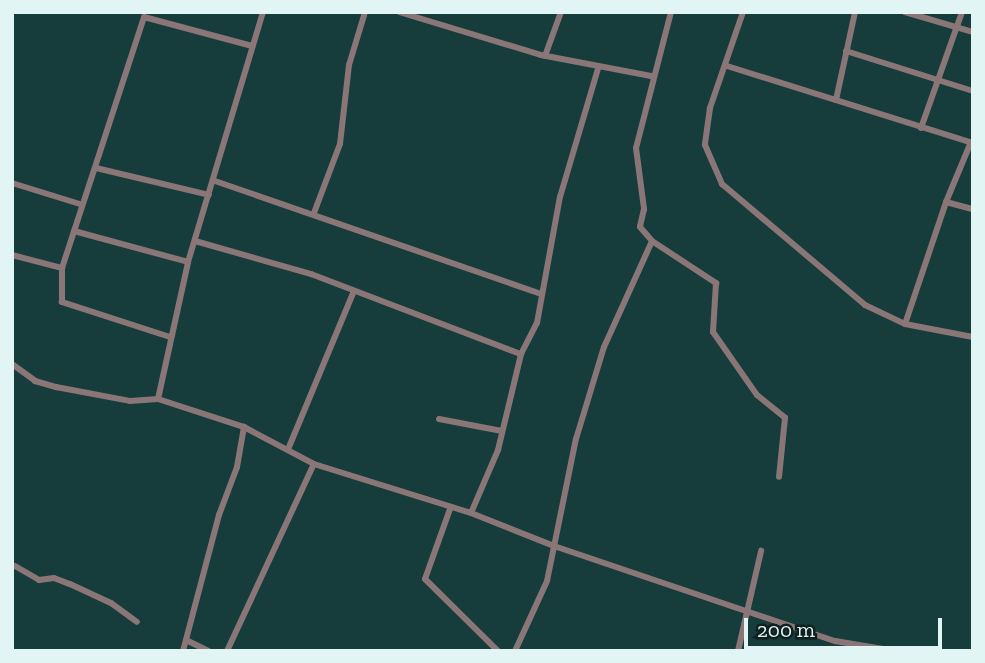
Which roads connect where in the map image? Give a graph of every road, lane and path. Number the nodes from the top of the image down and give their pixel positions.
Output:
1 (263, 12) edge
2 (365, 12) edge
3 (399, 12) edge
4 (561, 12) edge
5 (671, 12) edge
6 (743, 12) edge
7 (855, 12) edge
8 (905, 12) edge
9 (962, 12) edge
10 (955, 26) junction
11 (973, 32) edge
12 (252, 46) junction
13 (846, 51) junction
14 (545, 56) junction
15 (727, 66) junction
16 (597, 69) junction
17 (651, 76) junction
18 (937, 78) junction
19 (973, 91) edge
20 (836, 100) junction
21 (921, 128) junction
22 (972, 142) edge
23 (96, 168) junction
24 (215, 181) junction
25 (12, 183) edge
26 (209, 195) junction
27 (946, 202) junction
28 (80, 204) junction
29 (973, 209) edge
30 (314, 213) junction
31 (74, 231) junction
32 (195, 241) junction
33 (652, 241) junction
34 (12, 255) edge
35 (188, 262) junction
36 (62, 268) junction
37 (354, 291) junction
38 (542, 294) junction
39 (905, 324) junction
40 (170, 337) junction
41 (973, 337) edge
42 (521, 354) junction
43 (12, 364) edge
44 (158, 399) junction
45 (439, 419) dead end
46 (244, 426) junction
47 (502, 431) junction
48 (289, 447) junction
49 (314, 464) junction
50 (779, 477) dead end
51 (450, 509) junction
52 (471, 513) junction
53 (554, 546) junction
54 (761, 551) dead end
55 (15, 566) dead end
56 (748, 612) junction
57 (137, 622) dead end
58 (186, 640) junction
59 (183, 651) edge
60 (209, 651) edge
61 (227, 651) edge
62 (498, 651) edge
63 (514, 651) edge
64 (737, 651) edge
65 (895, 651) edge

1 - 12 street
2 - 30 street
3 - 14 street
4 - 14 street
5 - 17 street
6 - 15 street
7 - 13 street
8 - 10 street
9 - 10 street
10 - 11 street
10 - 18 street
12 - 23 street
12 - 24 street
13 - 18 street
13 - 20 street
14 - 16 street
15 - 20 street
15 - 39 street
16 - 17 street
16 - 38 street
17 - 33 street
18 - 19 street
18 - 21 street
20 - 21 street
21 - 22 street
22 - 27 street
23 - 26 street
23 - 28 street
24 - 26 street
24 - 30 street
25 - 28 street
26 - 32 street
27 - 29 street
27 - 39 street
28 - 31 street
30 - 38 street
31 - 35 street
31 - 36 street
32 - 35 street
32 - 37 street
33 - 50 street
33 - 53 street
34 - 36 street
35 - 40 street
36 - 40 street
37 - 42 street
37 - 48 street
38 - 42 street
39 - 41 street
40 - 44 street
42 - 47 street
43 - 44 street
44 - 46 street
45 - 47 street
46 - 48 street
46 - 58 street
47 - 52 street
48 - 49 street
49 - 51 street
49 - 61 street
51 - 52 street
51 - 62 street
52 - 53 street
53 - 56 street
53 - 63 street
54 - 56 street
55 - 57 street
56 - 64 street
56 - 65 street
58 - 59 street
58 - 60 street

